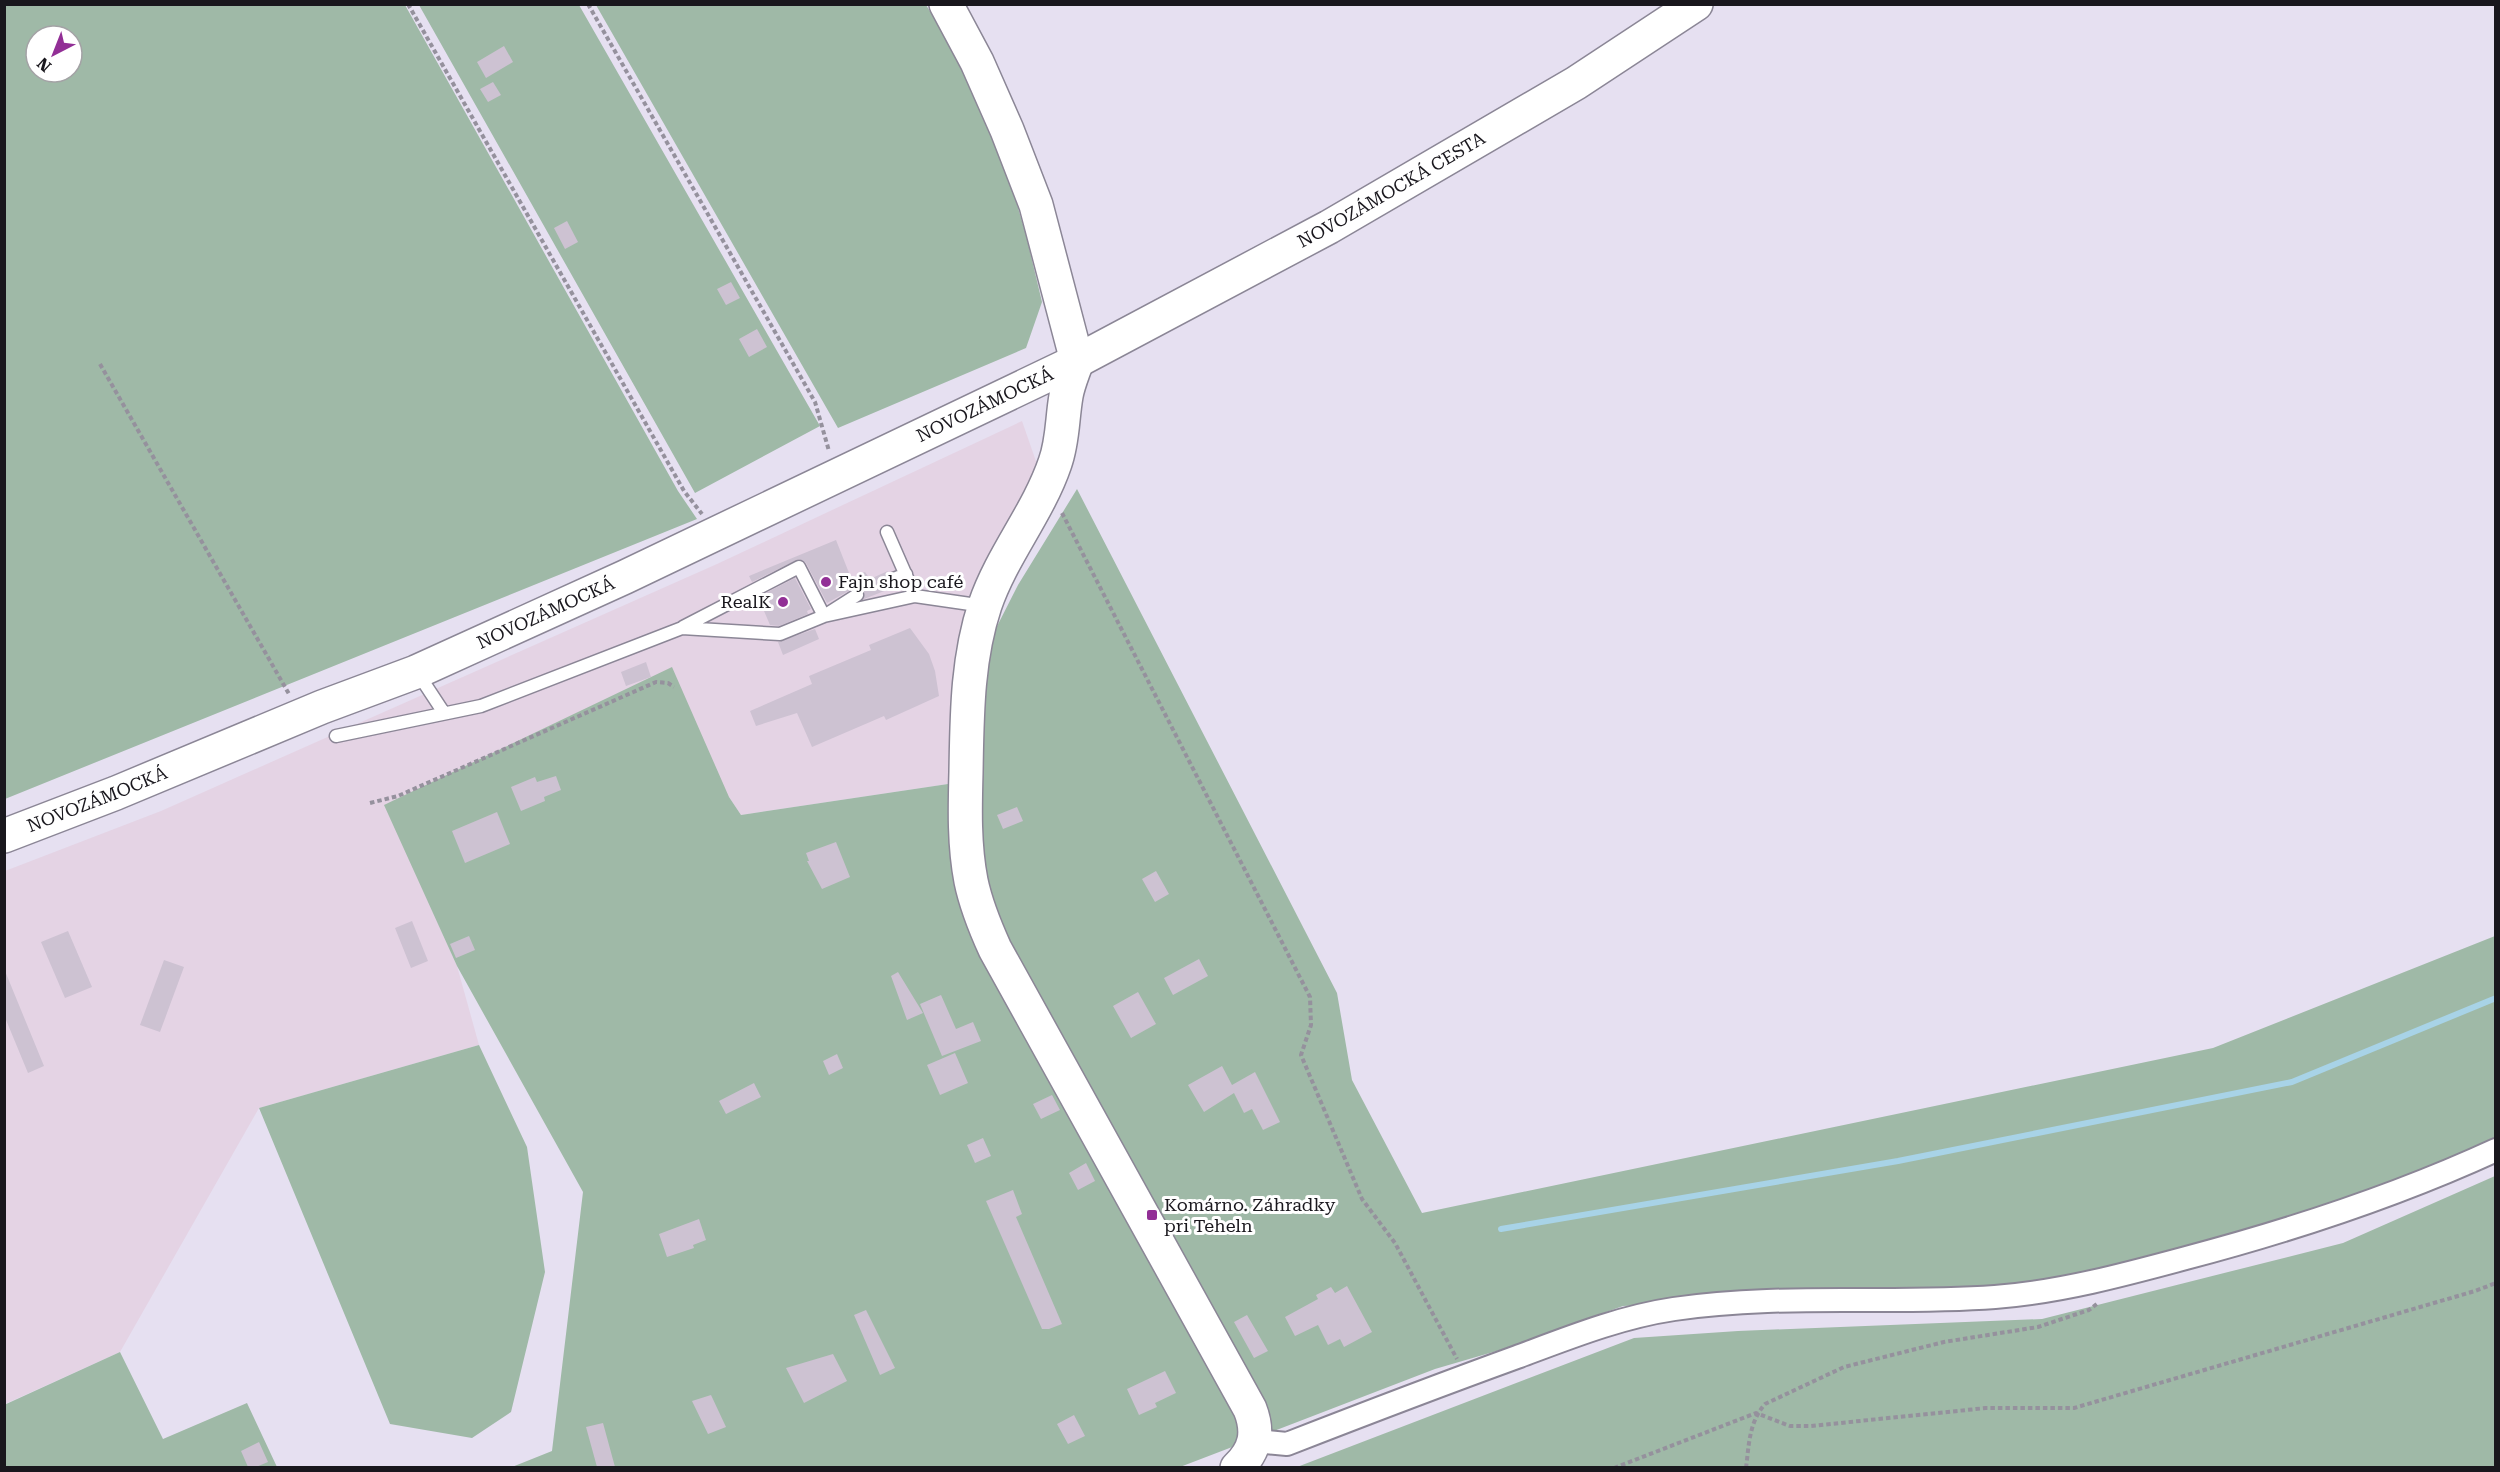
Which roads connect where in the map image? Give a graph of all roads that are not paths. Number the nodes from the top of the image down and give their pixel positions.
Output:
1 (946, 4) edge
2 (1696, 4) edge
3 (1077, 361) junction
4 (887, 532) dead end
5 (906, 574) junction
6 (891, 580) dead end
7 (856, 595) dead end
8 (915, 596) junction
9 (985, 606) junction
10 (824, 616) junction
11 (682, 628) junction
12 (416, 672) junction
13 (444, 713) junction
14 (336, 736) dead end
15 (4, 836) edge
16 (2496, 1150) edge
17 (1246, 1454) edge

1 - 3 main road
2 - 3 main road, NOVOZÁMOCKÁ CESTA
3 - 9 main road
3 - 12 main road, NOVOZÁMOCKÁ
4 - 5 lane
5 - 6 lane
5 - 8 lane
7 - 10 lane
8 - 9 lane
8 - 10 lane
9 - 17 main road
10 - 11 lane
10 - 11 lane
11 - 13 lane
12 - 13 lane
12 - 15 main road, NOVOZÁMOCKÁ
13 - 14 lane
16 - 17 street

